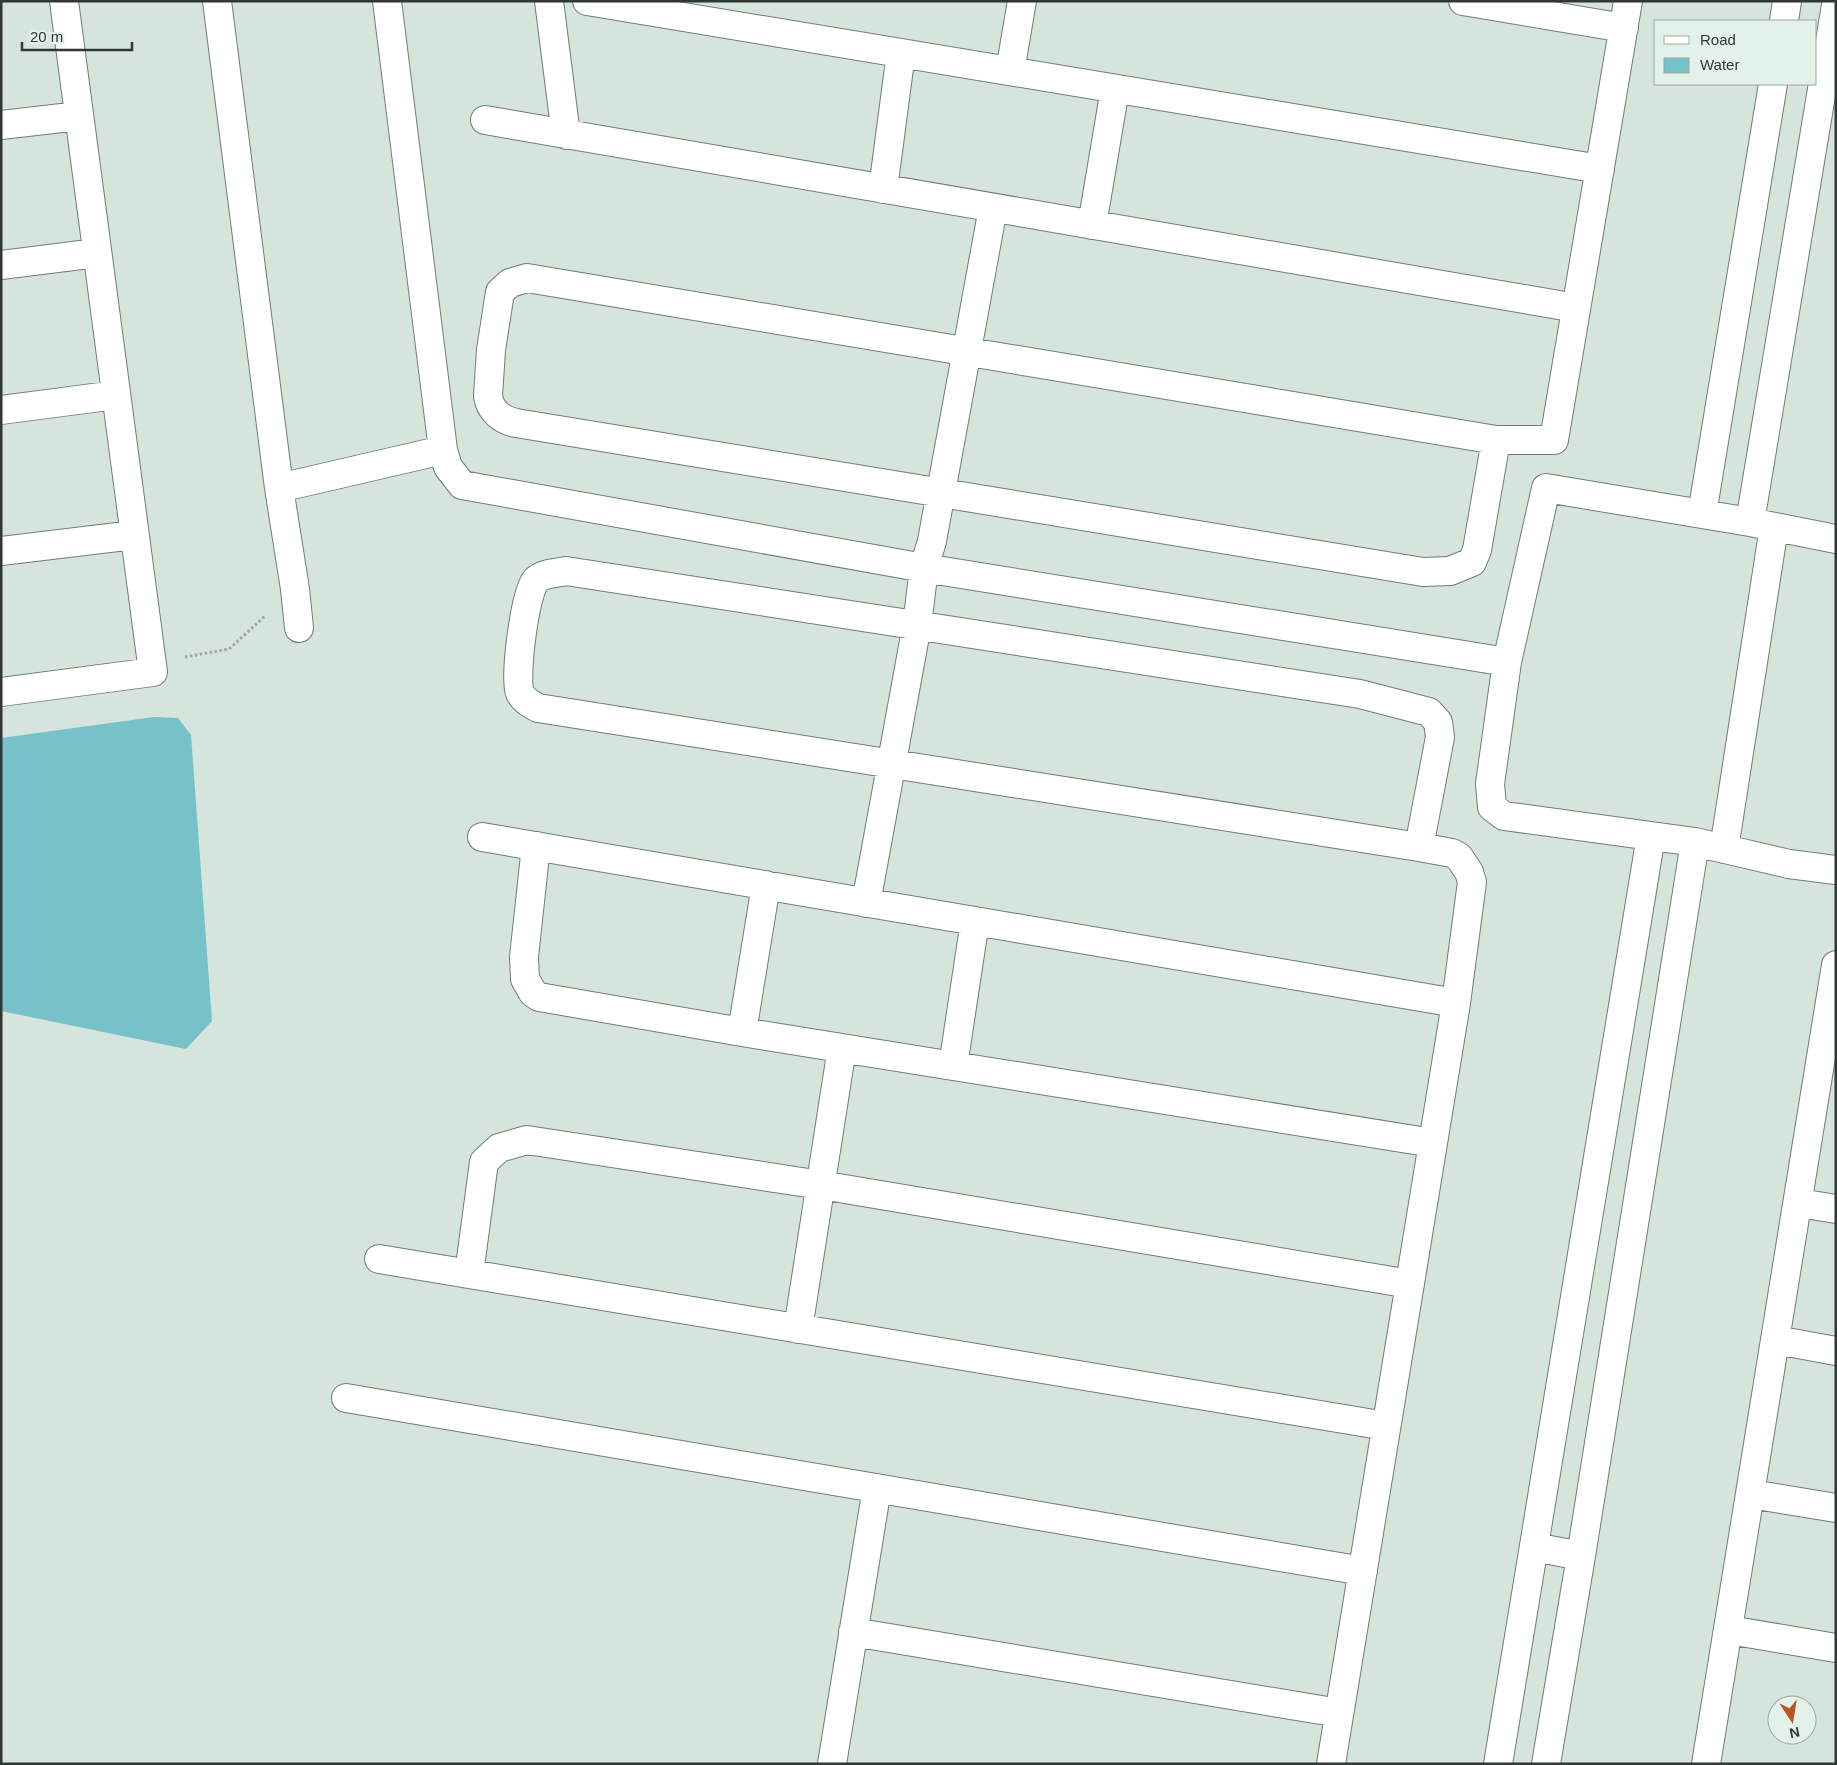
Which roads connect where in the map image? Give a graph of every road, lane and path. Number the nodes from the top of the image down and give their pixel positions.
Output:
1 (64, 1) edge
2 (217, 1) edge
3 (387, 1) edge
4 (549, 1) edge
5 (588, 1) edge
6 (1022, 1) edge
7 (1463, 1) edge
8 (1628, 1) edge
9 (1787, 1) edge
10 (1836, 5) edge
11 (1784, 20) edge
12 (1624, 28) junction
13 (901, 53) junction
14 (1010, 71) junction
15 (1773, 85) edge
16 (1115, 89) junction
17 (79, 116) junction
18 (485, 120) dead end
19 (1, 125) edge
20 (566, 135) junction
21 (1600, 169) junction
22 (883, 189) junction
23 (993, 208) junction
24 (1092, 225) junction
25 (98, 253) junction
26 (1, 265) edge
27 (1576, 308) junction
28 (967, 350) junction
29 (116, 395) junction
30 (1, 410) edge
31 (1496, 440) junction
32 (443, 450) junction
33 (279, 488) junction
34 (942, 491) junction
35 (1702, 514) junction
36 (1762, 524) junction
37 (134, 535) junction
38 (1836, 539) edge
39 (1, 551) edge
40 (924, 568) junction
41 (296, 589) junction
42 (917, 625) junction
43 (299, 628) dead end
44 (149, 633) junction
45 (1507, 662) junction
46 (1, 692) edge
47 (892, 762) junction
48 (1651, 836) junction
49 (482, 837) dead end
50 (1695, 842) junction
51 (536, 846) junction
52 (1419, 847) junction
53 (1724, 849) junction
54 (1836, 870) edge
55 (766, 885) junction
56 (866, 903) junction
57 (975, 921) junction
58 (1836, 965) edge
59 (1456, 1003) junction
60 (742, 1032) junction
61 (842, 1048) junction
62 (1829, 1063) edge
63 (953, 1066) junction
64 (1433, 1144) junction
65 (820, 1185) junction
66 (1798, 1203) junction
67 (1836, 1209) edge
68 (379, 1259) dead end
69 (469, 1274) junction
70 (1410, 1284) junction
71 (798, 1329) junction
72 (1776, 1340) junction
73 (1836, 1351) edge
74 (346, 1398) dead end
75 (1386, 1426) junction
76 (877, 1488) junction
77 (1750, 1494) junction
78 (1836, 1508) edge
79 (1534, 1547) junction
80 (1581, 1556) junction
81 (1363, 1571) junction
82 (1729, 1630) junction
83 (854, 1632) junction
84 (1836, 1648) edge
85 (1339, 1713) junction
86 (832, 1764) edge
87 (1331, 1764) edge
88 (1498, 1764) edge
89 (1546, 1764) edge
90 (1706, 1764) edge

1 - 17 street
2 - 33 street
3 - 32 street
4 - 20 street
5 - 13 street
6 - 14 street
7 - 12 street
8 - 12 street
9 - 11 street
10 - 36 street
12 - 21 street
13 - 14 street
13 - 22 street
14 - 16 street
15 - 35 street
16 - 21 street
16 - 24 street
17 - 19 street
17 - 25 street
18 - 20 street
20 - 22 street
21 - 27 street
22 - 23 street
23 - 24 street
23 - 28 street
24 - 27 street
25 - 26 street
25 - 29 street
27 - 31 street
28 - 31 street
28 - 34 street
28 - 34 street
29 - 30 street
29 - 37 street
31 - 34 street
32 - 33 street
32 - 40 street
33 - 41 street
34 - 40 street
35 - 36 street
35 - 45 street
36 - 38 street
36 - 53 street
37 - 39 street
37 - 44 street
40 - 42 street
40 - 45 street
41 - 43 street
41 - 44 path
42 - 47 street
42 - 47 street
42 - 52 street
44 - 46 street
45 - 48 street
47 - 52 street
47 - 56 street
48 - 50 street
48 - 79 street
49 - 51 street
50 - 53 street
50 - 80 street
51 - 55 street
51 - 60 street
52 - 59 street
53 - 54 street
55 - 56 street
55 - 60 street
56 - 57 street
57 - 59 street
57 - 63 street
58 - 62 street
59 - 64 street
60 - 61 street
61 - 63 street
61 - 65 street
62 - 66 street
63 - 64 street
64 - 70 street
65 - 69 street
65 - 70 street
65 - 71 street
66 - 67 street
66 - 72 street
68 - 69 street
69 - 71 street
70 - 75 street
71 - 75 street
72 - 73 street
72 - 77 street
74 - 76 street
75 - 81 street
76 - 81 street
76 - 83 street
77 - 78 street
77 - 82 street
79 - 80 street
79 - 88 street
80 - 89 street
81 - 85 street
82 - 84 street
82 - 90 street
83 - 85 street
83 - 86 street
85 - 87 street

